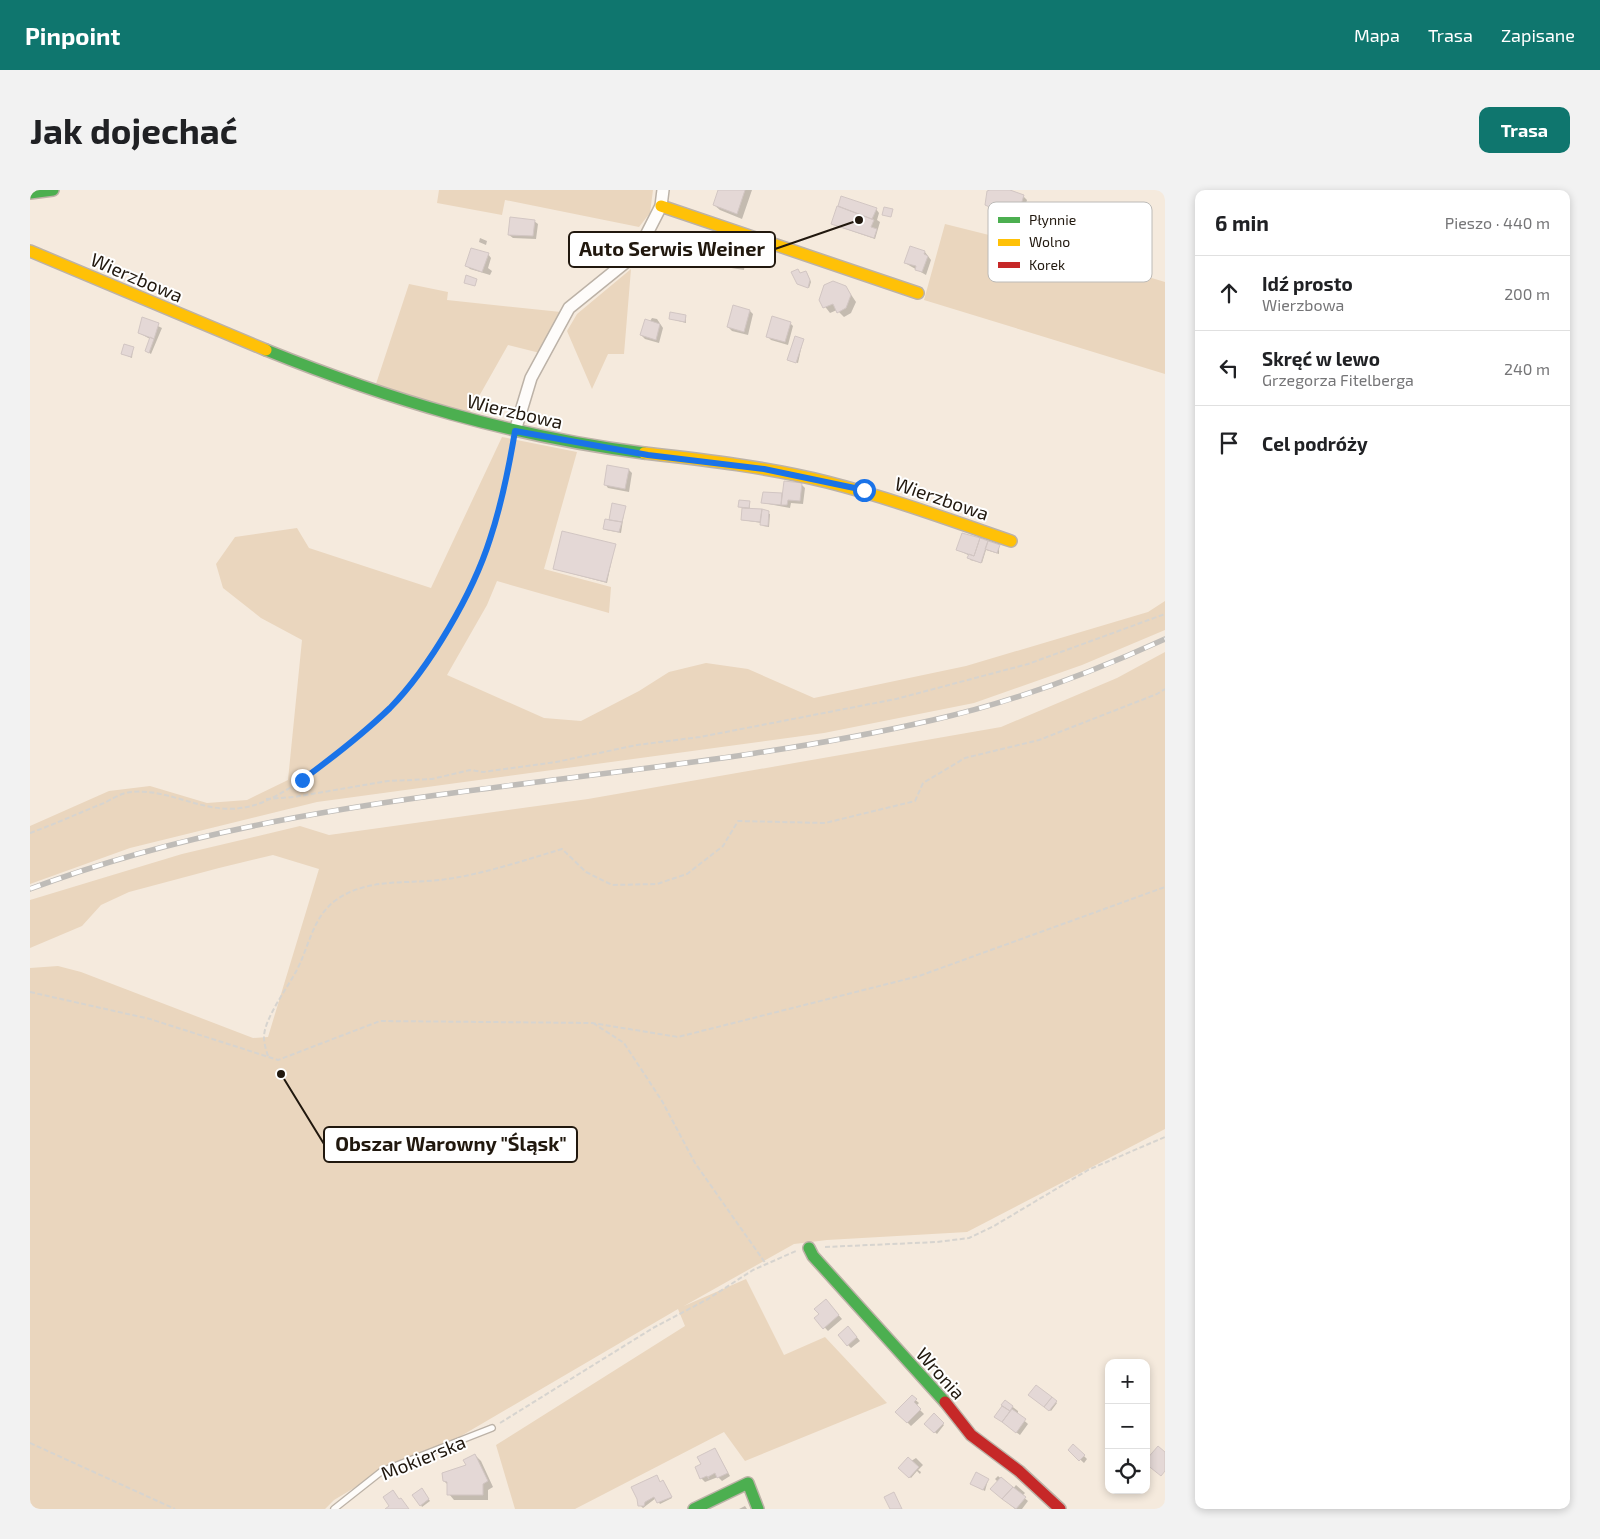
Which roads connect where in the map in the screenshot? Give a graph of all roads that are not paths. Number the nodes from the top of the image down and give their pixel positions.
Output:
1 (53, 190) edge
2 (663, 190) edge
3 (30, 193) edge
4 (661, 206) junction
5 (30, 251) edge
6 (918, 293) dead end
7 (515, 431) junction
8 (1011, 540) dead end
9 (809, 1248) dead end
10 (492, 1428) dead end
11 (334, 1509) edge
12 (694, 1509) edge
13 (758, 1509) edge
14 (1060, 1509) edge

1 - 3 street
2 - 4 street
4 - 6 street
4 - 7 street
5 - 7 street, Wierzbowa
7 - 8 street, Wierzbowa
9 - 14 street, Wronia
10 - 11 lane, Mokierska
12 - 13 street

